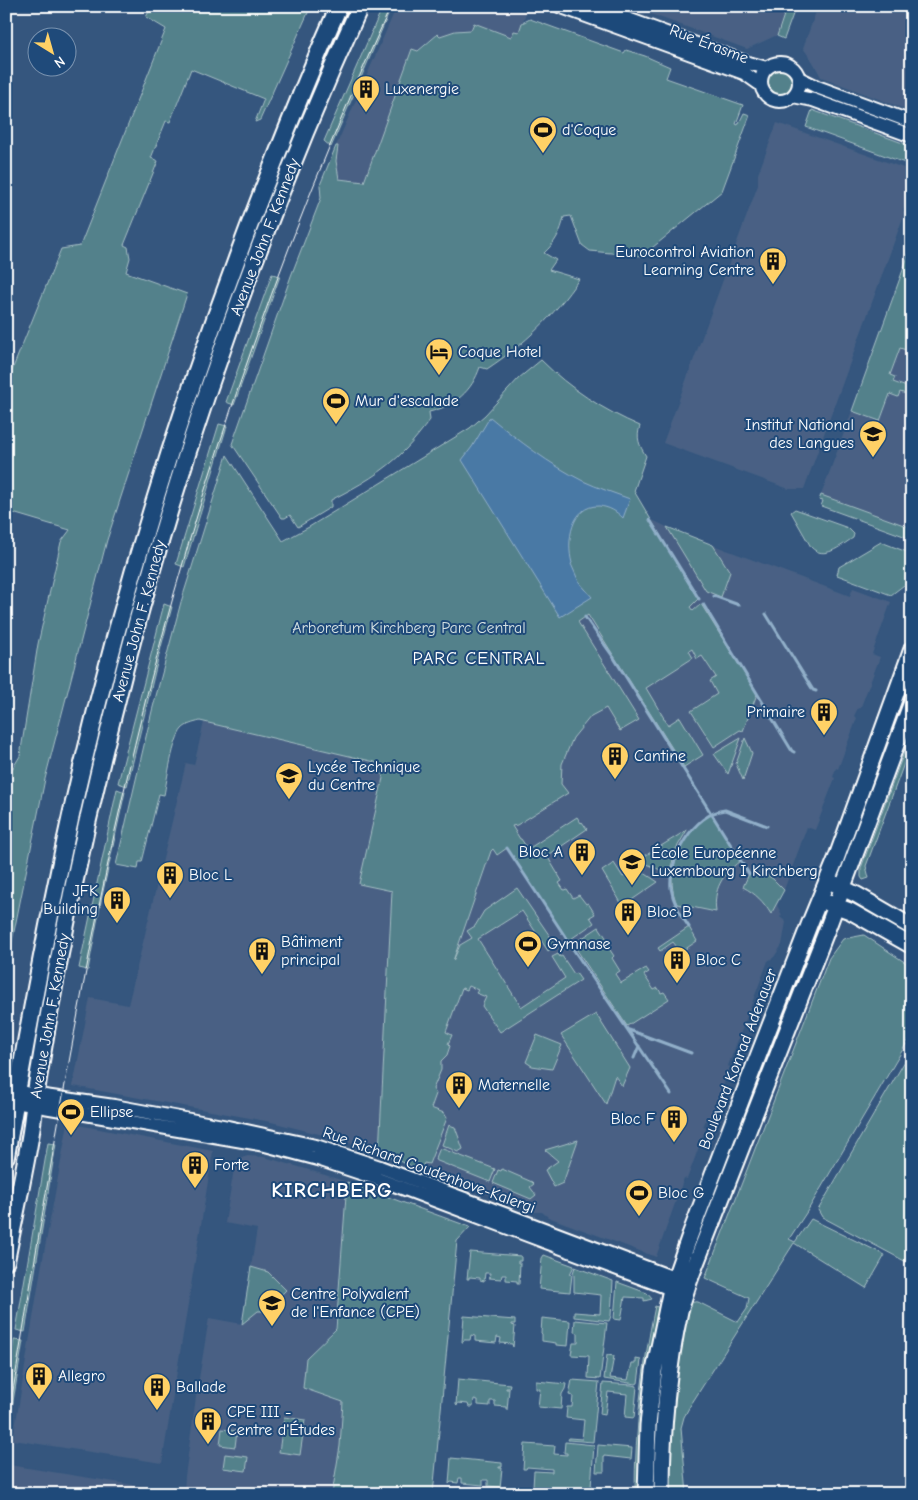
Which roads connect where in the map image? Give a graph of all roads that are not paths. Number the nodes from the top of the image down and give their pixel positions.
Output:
1 (339, 6) edge
2 (360, 6) edge
3 (558, 6) edge
4 (592, 6) edge
5 (767, 68) junction
6 (799, 78) junction
7 (762, 85) junction
8 (793, 96) junction
9 (912, 122) edge
10 (912, 136) edge
11 (912, 649) edge
12 (912, 702) edge
13 (827, 881) junction
14 (843, 888) junction
15 (819, 900) junction
16 (836, 906) junction
17 (912, 927) edge
18 (912, 946) edge
19 (16, 1097) junction
20 (35, 1100) junction
21 (6, 1156) edge
22 (6, 1261) edge
23 (672, 1284) junction
24 (646, 1494) edge
25 (662, 1494) edge

1 - 19 main road, Avenue John F. Kennedy
2 - 20 main road, Avenue John F. Kennedy
3 - 7 street, Rue Érasme
4 - 5 street, Rue Érasme
5 - 6 street, Rue Érasme
5 - 7 street, Rue Érasme
6 - 8 street
6 - 9 street, Rue Érasme
7 - 8 street, Rue Érasme
8 - 10 street, Rue Érasme
11 - 13 main road, Boulevard Konrad Adenauer
12 - 14 main road
13 - 14 main road
13 - 15 main road, Boulevard Konrad Adenauer
14 - 16 main road
14 - 17 main road
15 - 16 main road
15 - 23 main road, Boulevard Konrad Adenauer
16 - 18 main road
16 - 25 main road
19 - 20 street, Rue Richard Coudenhove-Kalergi
19 - 21 main road, Avenue John F. Kennedy
20 - 22 main road, Avenue John F. Kennedy
20 - 23 street, Rue Richard Coudenhove-Kalergi
23 - 24 main road, Boulevard Konrad Adenauer

